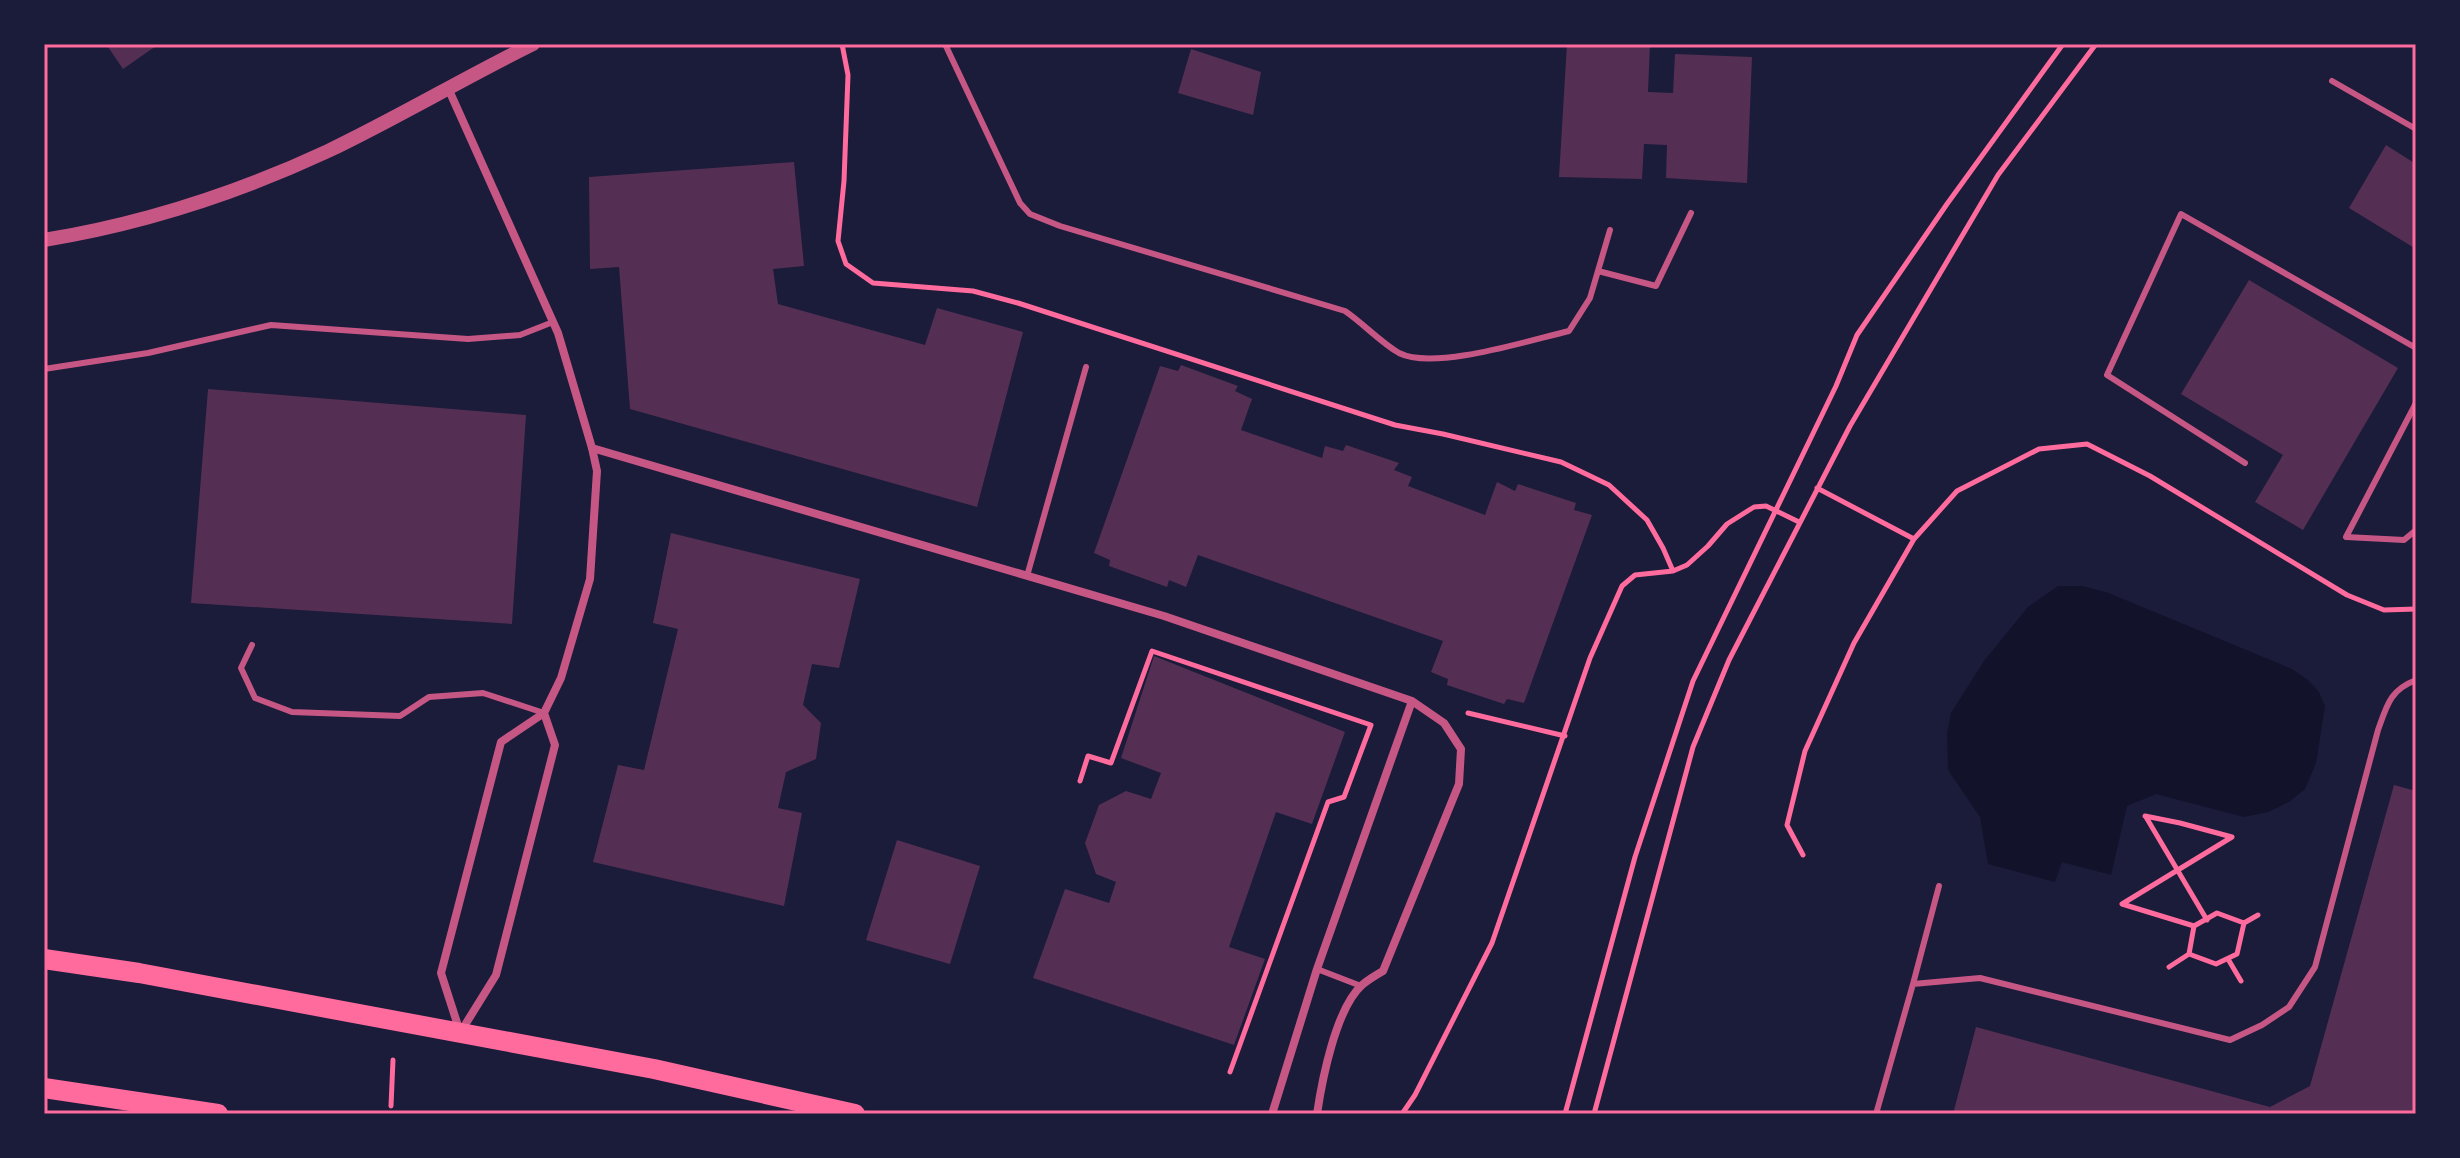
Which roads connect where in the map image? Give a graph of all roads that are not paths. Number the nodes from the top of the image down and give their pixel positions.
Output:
1 (533, 44) edge
2 (945, 44) edge
3 (2332, 81) dead end
4 (448, 87) junction
5 (2416, 129) edge
6 (1691, 213) dead end
7 (1610, 230) dead end
8 (44, 240) edge
9 (1598, 271) junction
10 (553, 322) junction
11 (2416, 348) edge
12 (1086, 367) dead end
13 (44, 369) edge
14 (2416, 403) edge
15 (592, 448) junction
16 (2245, 463) dead end
17 (2416, 530) edge
18 (1027, 576) junction
19 (252, 645) dead end
20 (2416, 680) edge
21 (1412, 701) junction
22 (544, 713) junction
23 (1939, 886) dead end
24 (44, 959) edge
25 (1317, 969) junction
26 (1913, 984) junction
27 (1361, 986) junction
28 (460, 1033) junction
29 (44, 1088) edge
30 (218, 1114) edge
31 (855, 1114) edge
32 (1272, 1114) edge
33 (1317, 1114) edge
34 (1876, 1114) edge

1 - 4 street
2 - 9 lane
3 - 5 lane
4 - 8 street
4 - 10 street
6 - 9 lane
7 - 9 lane
10 - 13 lane
10 - 15 street
11 - 16 lane
12 - 18 lane
14 - 17 lane
15 - 18 street
15 - 22 street
18 - 21 street
19 - 22 lane
20 - 26 lane
21 - 25 street
21 - 27 street
22 - 28 street
22 - 28 street
23 - 26 lane
24 - 28 main road
25 - 27 lane
25 - 32 street
26 - 34 lane
27 - 33 street
28 - 31 main road
29 - 30 main road

